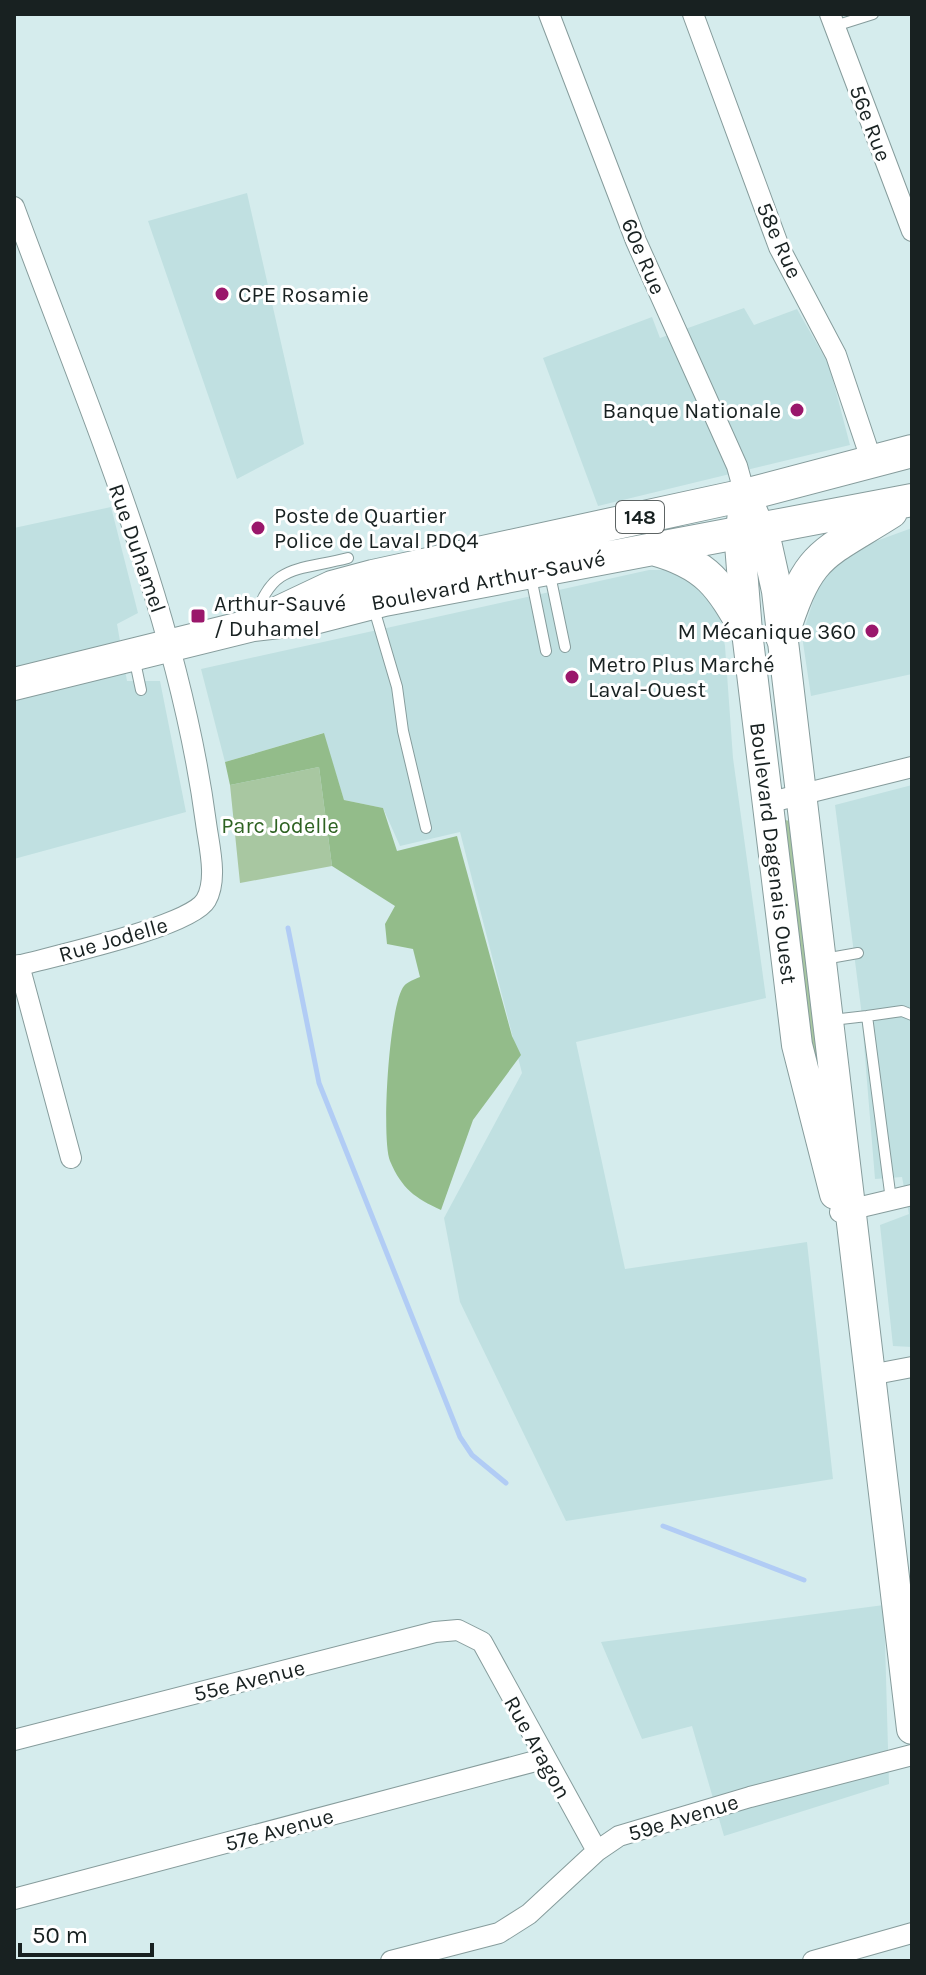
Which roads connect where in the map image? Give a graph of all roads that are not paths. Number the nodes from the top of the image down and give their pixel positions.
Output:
1 (549, 14) edge
2 (693, 14) edge
3 (873, 14) edge
4 (832, 20) edge
5 (14, 207) edge
6 (912, 231) edge
7 (912, 451) edge
8 (872, 462) junction
9 (745, 495) junction
10 (911, 500) edge
11 (750, 529) junction
12 (650, 548) junction
13 (536, 555) junction
14 (358, 581) junction
15 (747, 632) junction
16 (782, 637) junction
17 (171, 645) junction
18 (565, 647) dead end
19 (546, 651) dead end
20 (133, 653) junction
21 (14, 684) edge
22 (141, 690) dead end
23 (912, 767) edge
24 (802, 794) junction
25 (767, 803) junction
26 (426, 828) dead end
27 (206, 901) joint
28 (858, 953) dead end
29 (822, 959) junction
30 (16, 966) edge
31 (912, 1015) edge
32 (867, 1016) junction
33 (830, 1021) junction
34 (71, 1158) dead end
35 (912, 1195) edge
36 (891, 1200) junction
37 (846, 1210) junction
38 (912, 1367) edge
39 (870, 1375) junction
40 (903, 1565) edge
41 (482, 1642) joint
42 (912, 1729) edge
43 (14, 1740) edge
44 (912, 1755) edge
45 (543, 1759) junction
46 (597, 1851) junction
47 (14, 1899) edge
48 (912, 1933) edge
49 (391, 1961) edge
50 (813, 1961) edge

1 - 9 street, 60e Rue
2 - 8 street, 58e Rue
3 - 4 lane
4 - 6 street, 56e Rue
5 - 17 street, Rue Duhamel
7 - 8 main road, Boulevard Arthur-Sauvé / 148
8 - 9 main road, Boulevard Arthur-Sauvé / 148
9 - 11 main road, Boulevard Dagenais Ouest
9 - 13 main road, Boulevard Arthur-Sauvé / 148
10 - 11 main road, Boulevard Arthur-Sauvé / 148
10 - 16 main road
11 - 12 main road, Boulevard Arthur-Sauvé / 148
11 - 15 main road, Boulevard Dagenais Ouest
11 - 16 main road, Boulevard Dagenais Ouest
12 - 13 main road, Boulevard Arthur-Sauvé / 148
12 - 15 main road
13 - 14 main road, Boulevard Arthur-Sauvé / 148
13 - 18 lane
13 - 19 lane
14 - 17 main road, Boulevard Arthur-Sauvé / 148
14 - 26 lane
15 - 25 main road, Boulevard Dagenais Ouest
16 - 24 main road, Boulevard Dagenais Ouest
17 - 20 main road, Boulevard Arthur-Sauvé / 148
17 - 27 street, Rue Duhamel
20 - 21 main road, Boulevard Arthur-Sauvé / 148
20 - 22 lane
23 - 24 street
24 - 25 street
24 - 29 main road, Boulevard Dagenais Ouest
25 - 37 main road, Boulevard Dagenais Ouest
27 - 30 street, Rue Jodelle
28 - 29 lane
29 - 33 main road, Boulevard Dagenais Ouest
30 - 34 street
31 - 32 lane
32 - 33 lane
32 - 36 lane
33 - 37 main road, Boulevard Dagenais Ouest
35 - 36 street
36 - 37 street
37 - 39 main road, Boulevard Dagenais Ouest
38 - 39 street
39 - 40 main road, Boulevard Dagenais Ouest
40 - 42 main road, Boulevard Dagenais Ouest
41 - 43 street, 55e Avenue
41 - 45 street, Rue Aragon
44 - 46 street, 59e Avenue
45 - 46 street, Rue Aragon
45 - 47 street, 57e Avenue
46 - 49 street, 59e Avenue
48 - 50 street

